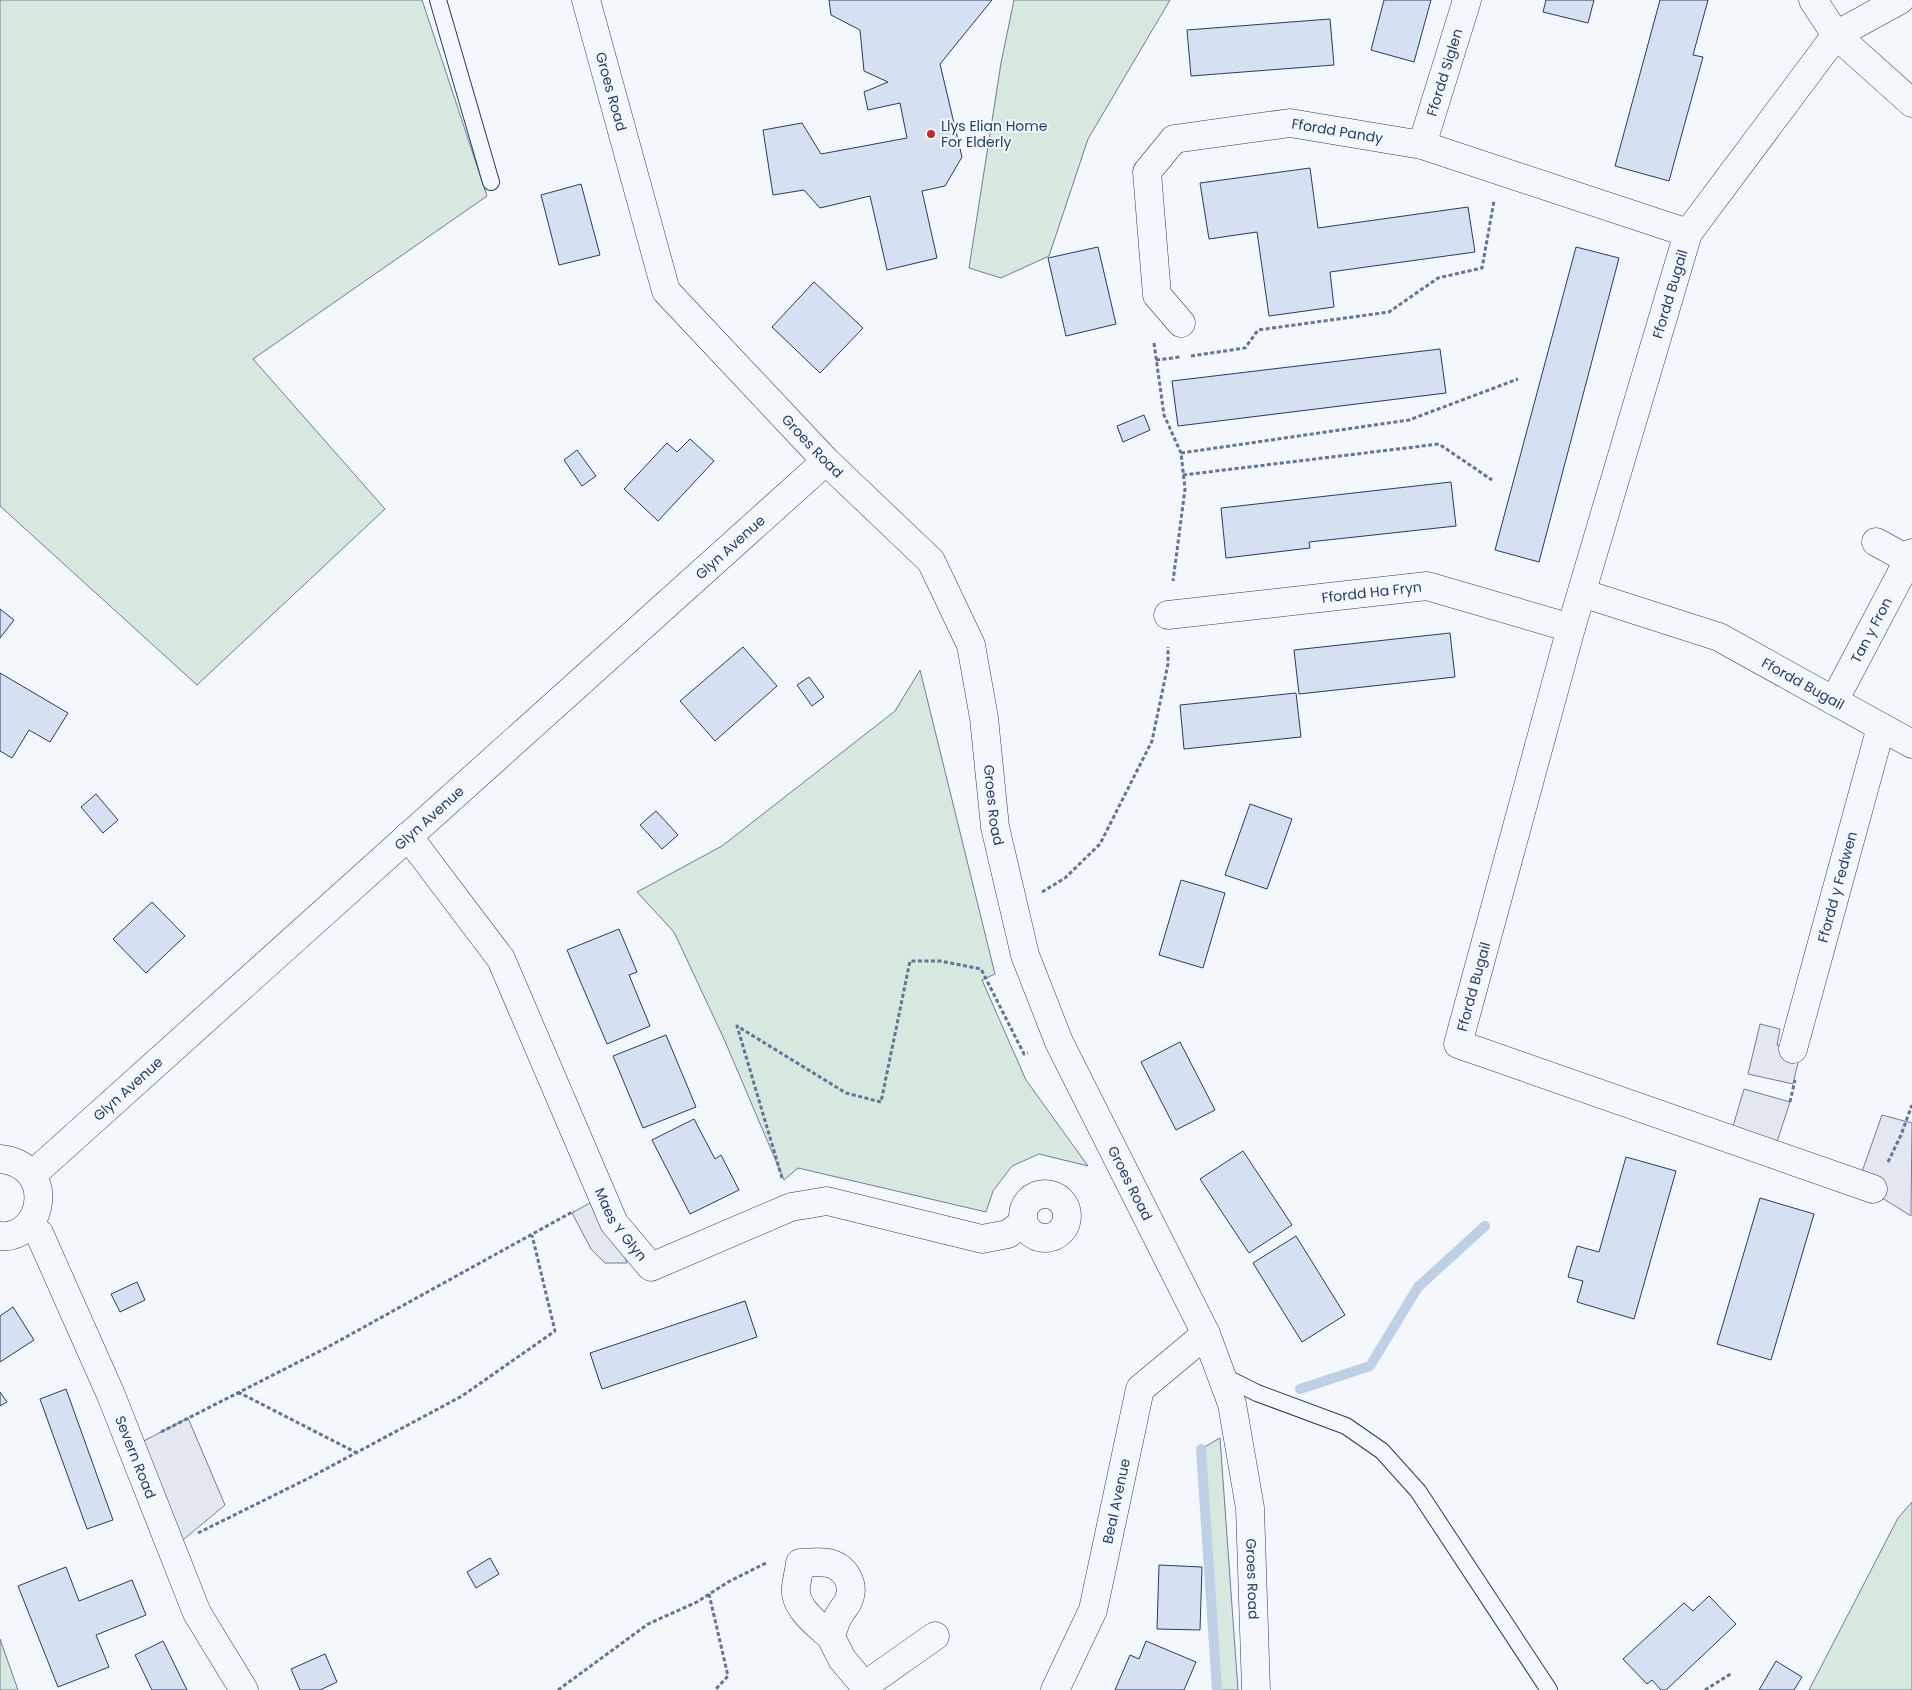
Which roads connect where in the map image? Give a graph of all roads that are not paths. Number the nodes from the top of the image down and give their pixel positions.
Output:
1 (438, 0) edge
2 (586, 0) edge
3 (1467, 0) edge
4 (1813, 0) edge
5 (1900, 0) edge
6 (1836, 35) junction
7 (1912, 104) edge
8 (1422, 145) junction
9 (490, 182) dead end
10 (1688, 233) junction
11 (1181, 322) dead end
12 (826, 461) junction
13 (1876, 542) dead end
14 (1910, 557) edge
15 (1582, 593) junction
16 (1168, 615) dead end
17 (1571, 628) junction
18 (1834, 701) junction
19 (1881, 727) junction
20 (1912, 744) edge
21 (408, 836) junction
22 (1794, 1049) dead end
23 (0, 1159) edge
24 (32, 1175) junction
25 (1873, 1189) road end
26 (1023, 1223) dead end
27 (27, 1226) junction
28 (0, 1236) edge
29 (1206, 1334) junction
30 (1221, 1375) junction
31 (935, 1636) dead end
32 (831, 1637) junction
33 (866, 1688) edge
34 (244, 1690) edge
35 (1055, 1690) edge
36 (1256, 1690) edge
37 (1549, 1690) edge

1 - 9 lane
2 - 12 street, Groes Road
3 - 8 street, Ffordd Siglen
4 - 6 street
5 - 6 street
6 - 7 street
6 - 10 street, Ffordd Bugail
8 - 10 street, Ffordd Pandy
8 - 11 street, Ffordd Pandy
10 - 15 street, Ffordd Bugail
12 - 21 street, Glyn Avenue
12 - 29 street, Groes Road
13 - 14 street, Tan y Fron
14 - 18 street, Tan y Fron
15 - 17 street, Ffordd Bugail
15 - 18 street, Ffordd Bugail
16 - 17 street, Ffordd Ha Fryn
17 - 25 street, Ffordd Bugail
18 - 19 street, Ffordd Bugail
19 - 20 street, Ffordd Bugail
19 - 22 street, Ffordd y Fedwen
21 - 24 street, Glyn Avenue
21 - 26 street, Maes Y Glyn
23 - 24 street
24 - 27 street
27 - 28 street
27 - 34 street, Severn Road
29 - 30 street, Groes Road
29 - 35 street, Beal Avenue
30 - 36 street, Groes Road
30 - 37 lane
31 - 33 street
32 - 32 street
32 - 33 street

